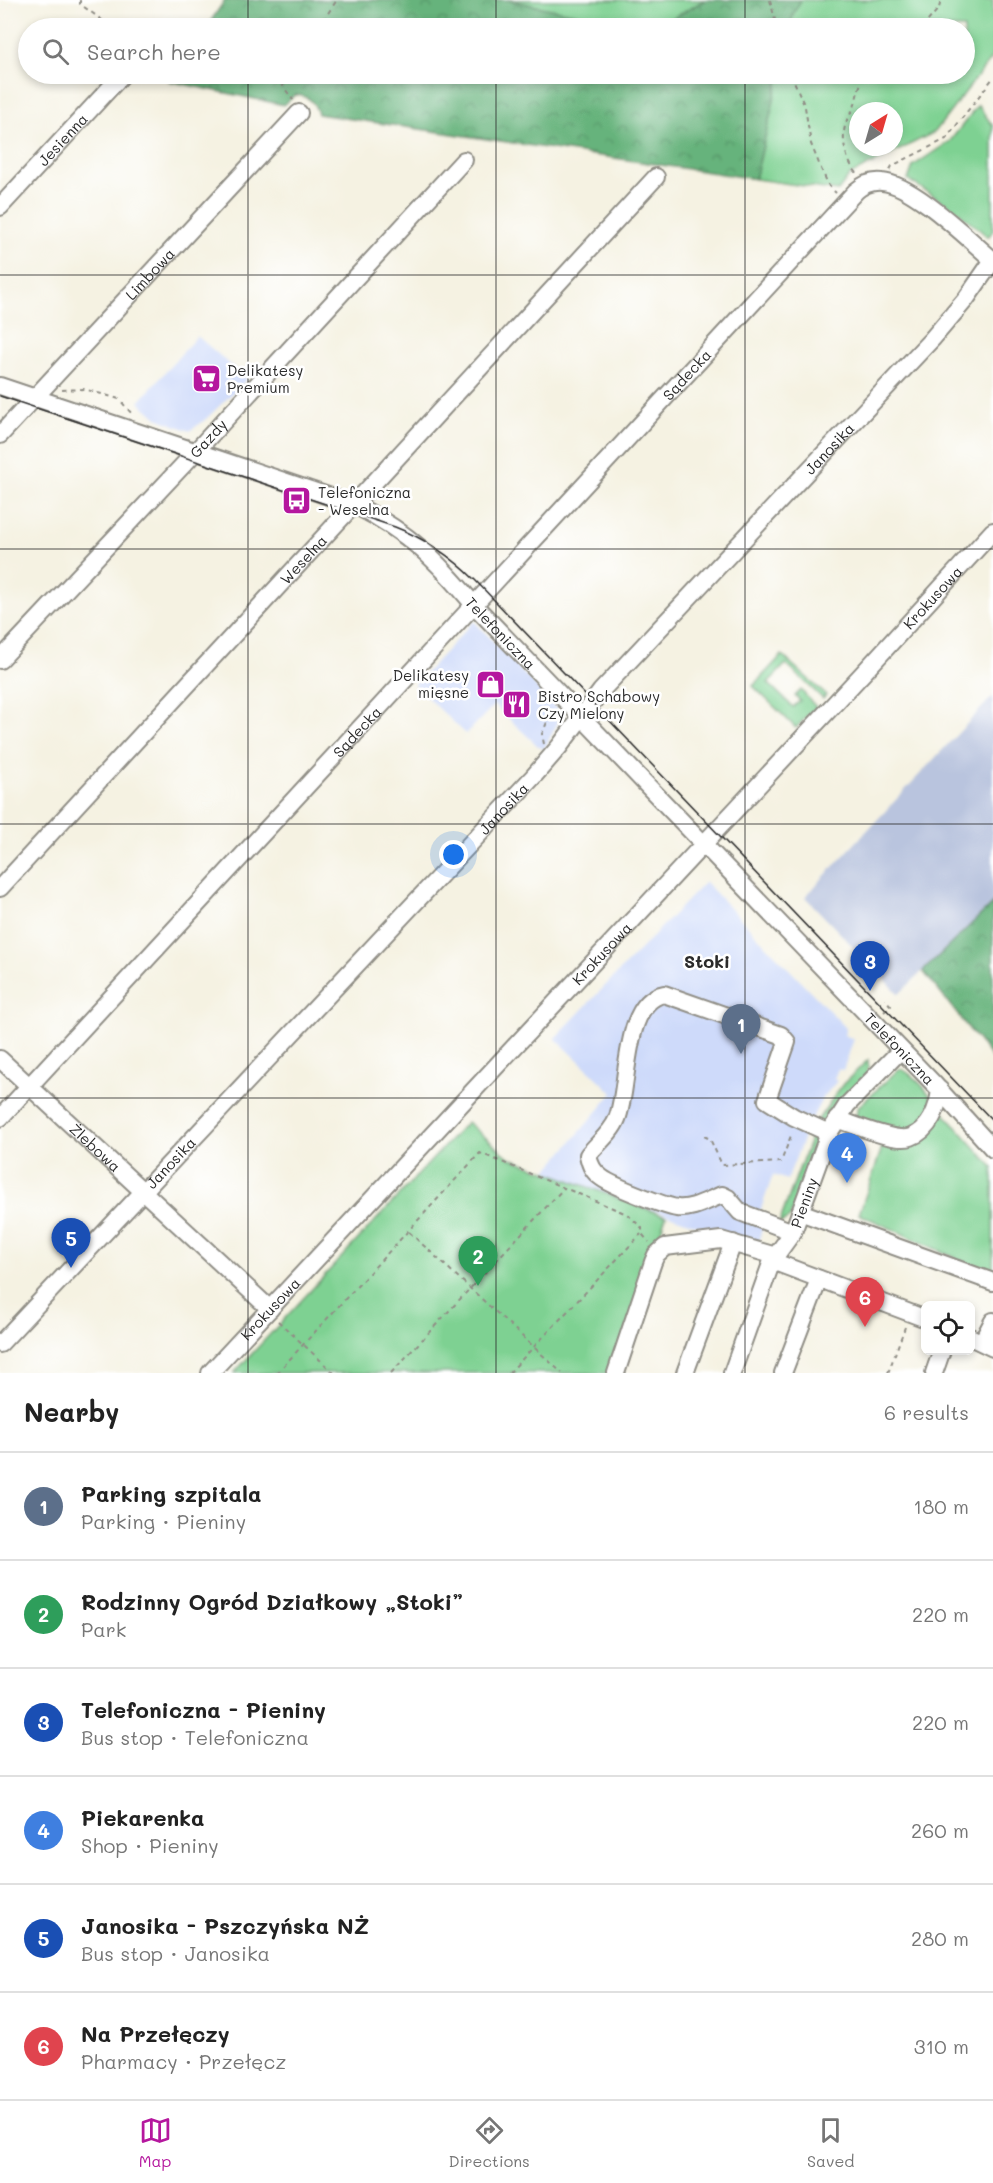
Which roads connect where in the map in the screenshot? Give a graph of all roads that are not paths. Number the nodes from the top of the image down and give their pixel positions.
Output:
1 (114, 84) edge
2 (299, 114) road end
3 (464, 160) dead end
4 (656, 177) dead end
5 (0, 207) edge
6 (993, 260) edge
7 (0, 386) edge
8 (38, 394) junction
9 (0, 435) edge
10 (195, 453) junction
11 (355, 505) junction
12 (993, 531) edge
13 (474, 605) junction
14 (0, 660) edge
15 (581, 717) junction
16 (703, 844) junction
17 (0, 888) edge
18 (901, 1050) junction
19 (0, 1059) edge
20 (30, 1087) junction
21 (940, 1090) junction
22 (0, 1118) edge
23 (833, 1126) junction
24 (993, 1149) edge
25 (144, 1192) junction
26 (800, 1212) junction
27 (793, 1232) junction
28 (733, 1243) junction
29 (774, 1259) junction
30 (819, 1279) junction
31 (993, 1282) edge
32 (270, 1310) junction
33 (918, 1316) edge
34 (993, 1321) edge
35 (982, 1343) edge
36 (0, 1344) edge
37 (940, 1355) edge
38 (210, 1373) edge
39 (616, 1373) edge
40 (685, 1373) edge
41 (732, 1373) edge
42 (783, 1373) edge
43 (934, 1373) edge

1 - 5 street, Jesienna
2 - 8 street, Limbowa
3 - 10 street, Gazdy
4 - 11 street, Weselna
6 - 13 street, Sądecka
6 - 15 street, Janosika
7 - 8 street, Telefoniczna
8 - 9 street, Limbowa
8 - 10 street, Telefoniczna
10 - 11 street, Telefoniczna
10 - 14 street, Gazdy
11 - 13 street, Telefoniczna
11 - 17 street, Weselna
12 - 16 street, Krokusowa
13 - 15 street, Telefoniczna
13 - 20 street, Sądecka
15 - 16 street, Telefoniczna
15 - 25 street, Janosika
16 - 18 street, Telefoniczna
16 - 32 street, Krokusowa
18 - 21 street, Telefoniczna
18 - 23 street, Pieniny
19 - 20 street, Żlebowa
20 - 22 street, Sądecka
20 - 25 street, Żlebowa
21 - 23 street
21 - 24 street, Telefoniczna
23 - 26 street, Pieniny
23 - 27 street
25 - 32 street, Żlebowa
25 - 36 street, Janosika
26 - 27 street, Pieniny
26 - 31 street
27 - 29 street, Pieniny
28 - 29 street
28 - 39 street
28 - 40 street
29 - 30 street
29 - 41 street, Pieniny
30 - 33 street
30 - 42 street
32 - 38 street, Krokusowa
34 - 35 street
37 - 43 street

